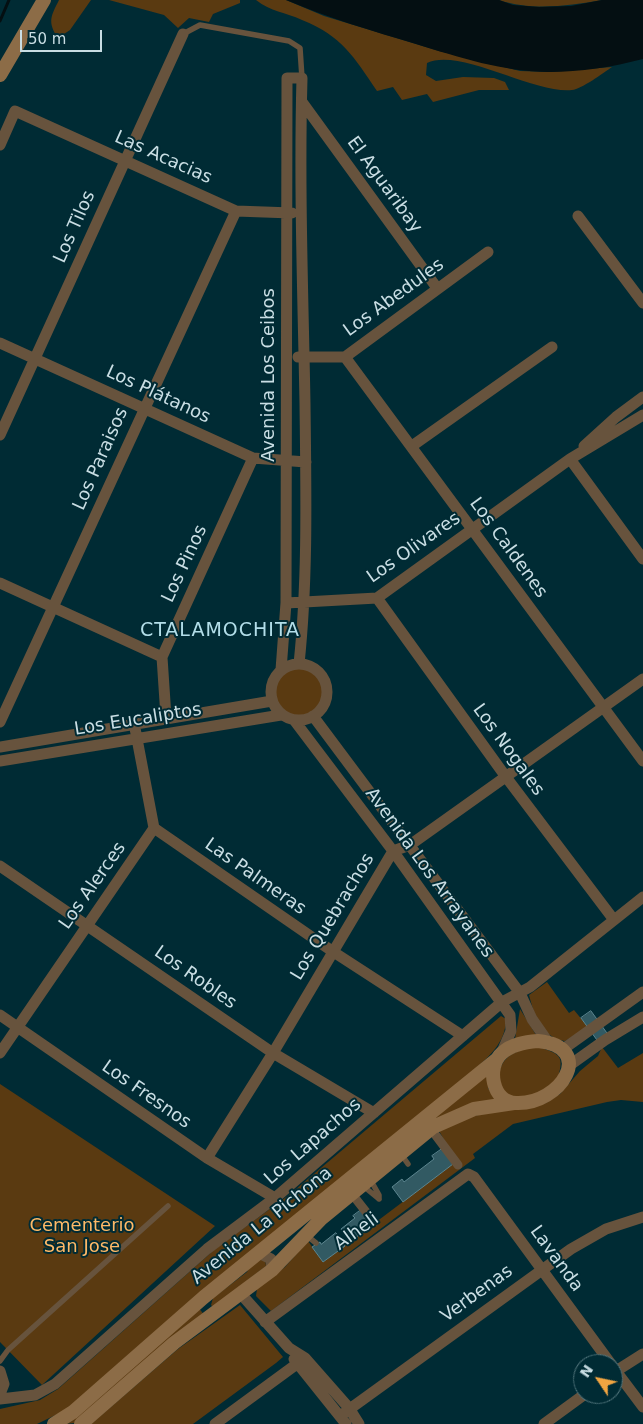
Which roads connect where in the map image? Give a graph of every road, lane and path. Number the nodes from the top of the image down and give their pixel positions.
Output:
1 (36, 0) edge
2 (44, 0) edge
3 (182, 34) joint
4 (0, 74) edge
5 (302, 78) junction
6 (302, 102) junction
7 (0, 145) edge
8 (124, 160) junction
9 (236, 211) junction
10 (301, 211) junction
11 (285, 214) junction
12 (578, 216) dead end
13 (488, 252) dead end
14 (437, 288) junction
15 (643, 303) edge
16 (0, 343) edge
17 (552, 346) dead end
18 (304, 357) junction
19 (345, 357) junction
20 (35, 358) junction
21 (287, 358) junction
22 (643, 397) edge
23 (144, 408) junction
24 (643, 415) edge
25 (0, 435) edge
26 (412, 446) junction
27 (253, 458) junction
28 (570, 459) junction
29 (287, 462) junction
30 (306, 462) junction
31 (472, 529) junction
32 (643, 559) edge
33 (0, 583) edge
34 (376, 598) junction
35 (305, 602) junction
36 (286, 603) junction
37 (53, 607) junction
38 (162, 657) junction
39 (298, 664) junction
40 (281, 670) junction
41 (643, 679) edge
42 (272, 701) junction
43 (604, 707) junction
44 (281, 715) junction
45 (313, 716) junction
46 (166, 717) junction
47 (294, 720) junction
48 (0, 722) edge
49 (134, 723) junction
50 (137, 737) junction
51 (0, 747) edge
52 (0, 761) edge
53 (643, 761) edge
54 (506, 777) junction
55 (154, 828) junction
56 (410, 845) junction
57 (393, 852) junction
58 (0, 866) edge
59 (643, 897) edge
60 (614, 920) junction
61 (87, 924) junction
62 (332, 951) junction
63 (643, 992) edge
64 (520, 994) junction
65 (502, 1002) junction
66 (624, 1006) junction
67 (0, 1015) edge
68 (642, 1019) edge
69 (17, 1027) junction
70 (463, 1036) junction
71 (548, 1042) junction
72 (562, 1050) junction
73 (0, 1053) edge
74 (273, 1053) junction
75 (499, 1057) junction
76 (570, 1064) junction
77 (514, 1103) junction
78 (374, 1113) junction
79 (435, 1137) junction
80 (207, 1158) junction
81 (458, 1165) dead end
82 (471, 1175) joint
83 (362, 1186) junction
84 (275, 1198) junction
85 (168, 1206) dead end
86 (643, 1217) edge
87 (374, 1222) dead end
88 (259, 1253) junction
89 (541, 1268) junction
90 (272, 1270) junction
91 (241, 1294) junction
92 (204, 1297) junction
93 (217, 1312) junction
94 (266, 1322) junction
95 (602, 1354) edge
96 (643, 1354) edge
97 (0, 1361) edge
98 (301, 1361) junction
99 (623, 1364) edge
100 (0, 1371) edge
101 (623, 1382) edge
102 (0, 1394) edge
103 (0, 1399) edge
104 (573, 1403) edge
105 (643, 1407) edge
106 (345, 1416) edge
107 (54, 1424) edge
108 (81, 1424) edge
109 (215, 1424) edge
110 (359, 1424) edge
111 (544, 1424) edge

1 - 4 main road
2 - 4 main road
3 - 5 lane
3 - 8 street, Los Tilos
5 - 6 street, Avenida Los Ceibos
5 - 11 street, Avenida Los Ceibos
6 - 10 street, Avenida Los Ceibos
6 - 14 street, El Aguaribay
7 - 8 street, Las Acacias
8 - 9 street, Las Acacias
8 - 20 street, Los Tilos
9 - 11 street, Las Acacias
9 - 23 street, Los Paraisos
10 - 11 street, Las Acacias
10 - 18 street, Avenida Los Ceibos
11 - 21 street, Avenida Los Ceibos
12 - 15 street
13 - 14 street, Los Abedules
14 - 19 street, Los Abedules
16 - 20 street, Los Plátanos
17 - 26 street
18 - 19 street, Los Abedules
18 - 21 street, Los Abedules
18 - 30 street, Avenida Los Ceibos
19 - 26 street, Los Caldenes
20 - 23 street, Los Plátanos
20 - 25 street, Los Tilos
21 - 29 street, Avenida Los Ceibos
22 - 28 street
23 - 27 street, Los Plátanos
23 - 37 street, Los Paraisos
24 - 28 street
26 - 31 street, Los Caldenes
27 - 29 street, Los Plátanos
27 - 38 street, Los Pinos
28 - 31 street, Los Olivares
28 - 32 street
29 - 30 street, Los Plátanos
29 - 36 street, Avenida Los Ceibos
30 - 35 street, Avenida Los Ceibos
31 - 34 street, Los Olivares
31 - 43 street, Los Caldenes
33 - 37 street
34 - 35 street, Los Olivares
34 - 54 street, Los Nogales
35 - 36 street, Los Olivares
35 - 39 street, Avenida Los Ceibos
36 - 40 street, Avenida Los Ceibos
37 - 38 street
37 - 48 street, Los Paraisos
38 - 46 street, Los Pinos
39 - 40 street
39 - 45 street
40 - 42 street
41 - 43 street, Los Quebrachos
42 - 44 street
42 - 46 street, Los Eucaliptos
43 - 53 street, Los Caldenes
43 - 54 street, Los Quebrachos
44 - 47 street
44 - 50 street, Los Eucaliptos
45 - 47 street
45 - 56 street, Avenida Los Arrayanes
46 - 49 street, Los Eucaliptos
47 - 57 street, Avenida Los Arrayanes
49 - 50 street
49 - 51 street, Los Eucaliptos
50 - 52 street, Los Eucaliptos
50 - 55 street
54 - 56 street, Los Quebrachos
54 - 60 street, Los Nogales
55 - 61 street, Los Alerces
55 - 62 street, Las Palmeras
56 - 57 street, Los Quebrachos
56 - 64 street, Avenida Los Arrayanes
57 - 62 street, Los Quebrachos
57 - 65 street, Avenida Los Arrayanes
58 - 61 street, Los Robles
59 - 60 street, Los Lapachos
60 - 64 street, Los Lapachos
61 - 69 street, Los Alerces
61 - 74 street, Los Robles
62 - 70 street, Las Palmeras
62 - 74 street, Los Quebrachos
63 - 66 street
64 - 65 street, Los Lapachos
64 - 71 street, Avenida Los Arrayanes
65 - 70 street, Los Lapachos
65 - 75 street, Avenida Los Arrayanes
66 - 68 street
66 - 72 street
67 - 69 street, Los Fresnos
68 - 76 street
69 - 73 street, Los Alerces
69 - 80 street, Los Fresnos
70 - 78 street, Los Lapachos
71 - 72 main road
71 - 75 main road
72 - 76 main road
74 - 78 street, Los Robles
74 - 80 street, Los Quebrachos
75 - 77 main road
75 - 88 main road, Avenida La Pichona
76 - 77 main road
77 - 79 main road, Avenida La Pichona
78 - 84 street, Los Lapachos
79 - 81 street
79 - 83 main road, Avenida La Pichona
80 - 84 street, Los Fresnos
82 - 89 street, Lavanda
82 - 94 street, Alheli
83 - 87 street
83 - 90 main road, Avenida La Pichona
84 - 103 street, Los Lapachos
85 - 97 lane
86 - 89 street, Verbenas
88 - 90 street
88 - 92 main road, Avenida La Pichona
89 - 95 street, Lavanda
89 - 106 street, Verbenas
90 - 91 main road, Avenida La Pichona
91 - 93 main road, Avenida La Pichona
91 - 94 street
92 - 93 street
92 - 107 main road, Avenida La Pichona
93 - 108 main road, Avenida La Pichona
94 - 98 street
96 - 99 street
98 - 106 street
98 - 109 street
100 - 102 street
101 - 105 street, Lavanda
104 - 111 street
106 - 110 street

